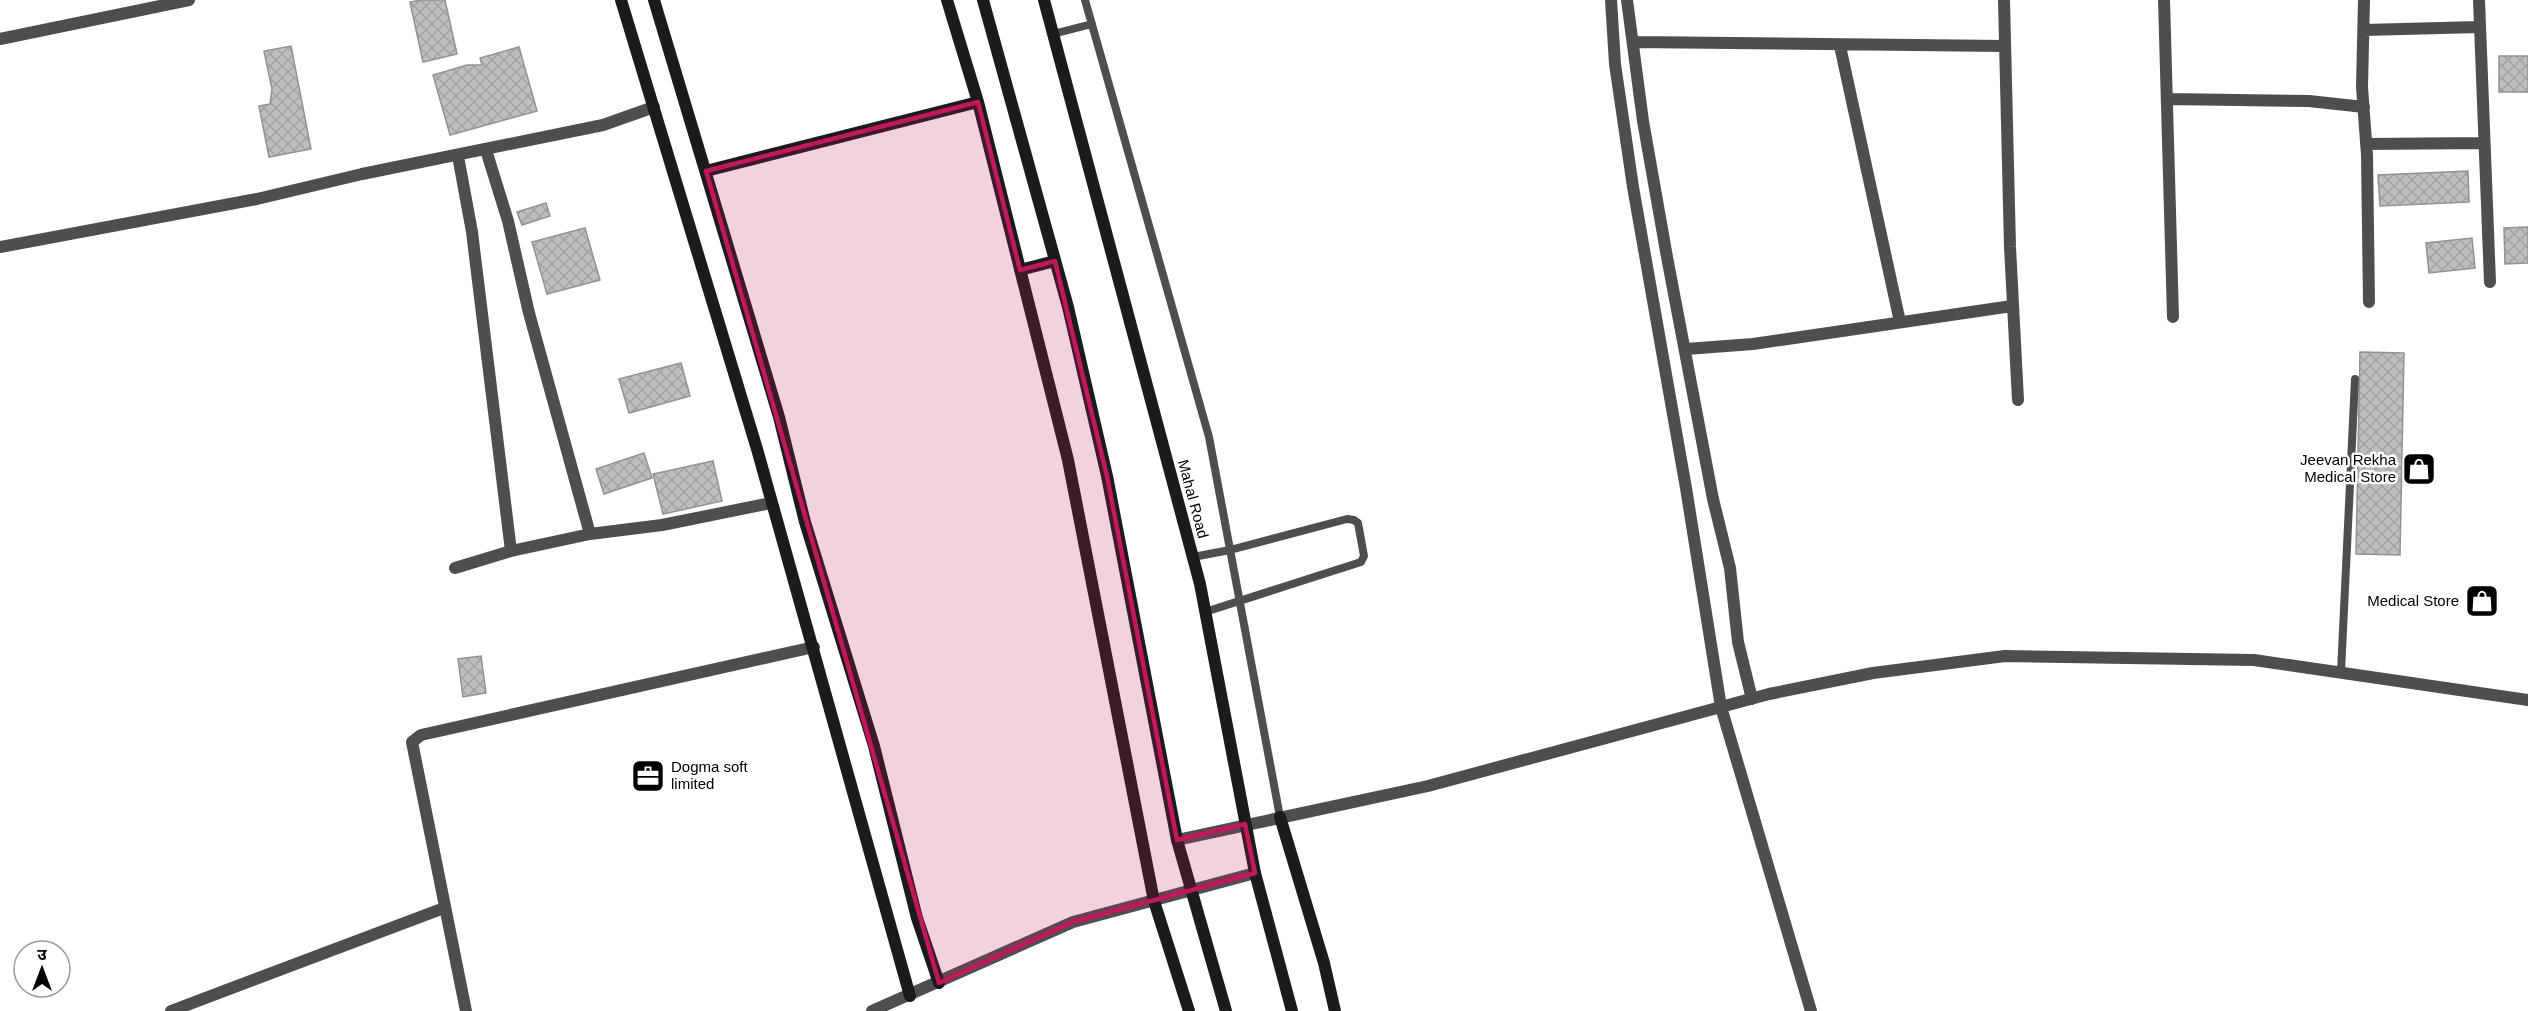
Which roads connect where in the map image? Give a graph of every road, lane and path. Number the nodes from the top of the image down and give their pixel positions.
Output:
1 (189, 0) edge
2 (621, 0) edge
3 (654, 0) edge
4 (947, 0) edge
5 (983, 0) edge
6 (1044, 0) edge
7 (1085, 0) edge
8 (1611, 0) edge
9 (1627, 0) edge
10 (2004, 0) edge
11 (2164, 0) edge
12 (2364, 0) edge
13 (2479, 0) edge
14 (1092, 24) junction
15 (2479, 27) junction
16 (2364, 30) junction
17 (1053, 34) junction
18 (0, 39) edge
19 (1633, 42) junction
20 (1840, 46) junction
21 (2004, 46) junction
22 (2168, 99) junction
23 (978, 102) junction
24 (654, 107) junction
25 (2364, 107) junction
26 (2483, 143) junction
27 (2367, 144) junction
28 (486, 150) junction
29 (458, 156) junction
30 (706, 171) junction
31 (0, 247) edge
32 (1055, 261) junction
33 (1020, 270) junction
34 (2490, 282) dead end
35 (2369, 302) dead end
36 (2012, 306) junction
37 (2173, 317) dead end
38 (1900, 322) junction
39 (1686, 349) junction
40 (2355, 379) dead end
41 (2018, 400) dead end
42 (771, 503) junction
43 (590, 534) junction
44 (1230, 550) junction
45 (511, 551) junction
46 (1193, 557) junction
47 (455, 568) dead end
48 (1239, 603) junction
49 (1205, 612) junction
50 (814, 647) junction
51 (2341, 672) junction
52 (1752, 699) junction
53 (2528, 700) edge
54 (1721, 707) junction
55 (1280, 817) junction
56 (1245, 824) junction
57 (1178, 840) junction
58 (1255, 873) junction
59 (1191, 890) junction
60 (1154, 901) junction
61 (444, 908) junction
62 (939, 983) junction
63 (909, 996) junction
64 (171, 1011) edge
65 (466, 1011) edge
66 (872, 1011) edge
67 (1189, 1011) edge
68 (1226, 1011) edge
69 (1292, 1011) edge
70 (1335, 1011) edge
71 (1811, 1011) edge

1 - 18 street
2 - 24 main road
3 - 30 main road
4 - 23 main road
5 - 32 main road
6 - 17 main road, Mahal Road
7 - 14 lane
8 - 54 street
9 - 19 street
10 - 21 street
11 - 22 street
12 - 16 street
13 - 15 street
14 - 17 lane
14 - 44 lane
15 - 16 street
15 - 26 street
16 - 25 street
17 - 46 main road, Mahal Road
19 - 20 street
19 - 39 street
20 - 21 street
20 - 38 street
21 - 36 street
22 - 25 street
22 - 37 street
23 - 30 main road
23 - 33 main road
24 - 28 street
24 - 42 main road
25 - 27 street
26 - 27 street
26 - 34 street
27 - 35 street
28 - 29 street
28 - 43 street
29 - 31 street
29 - 45 street
30 - 62 main road
32 - 33 main road
32 - 57 main road
33 - 60 main road
36 - 38 street
36 - 41 street
38 - 39 street
39 - 52 street
40 - 51 lane
42 - 43 street
42 - 50 main road
43 - 45 street
44 - 46 lane
44 - 48 lane
44 - 48 lane
45 - 47 street
46 - 49 main road, Mahal Road
48 - 49 lane
48 - 55 lane
49 - 56 main road, Mahal Road
50 - 61 street
50 - 63 main road
51 - 52 street
51 - 53 street
52 - 54 street
54 - 55 street
54 - 71 street
55 - 56 street
55 - 70 main road
56 - 57 street
56 - 58 main road, Mahal Road
57 - 59 main road
58 - 59 street
58 - 69 main road, Mahal Road
59 - 60 street
59 - 68 main road
60 - 62 street
60 - 67 main road
61 - 64 street
61 - 65 street
62 - 63 street
63 - 66 street

